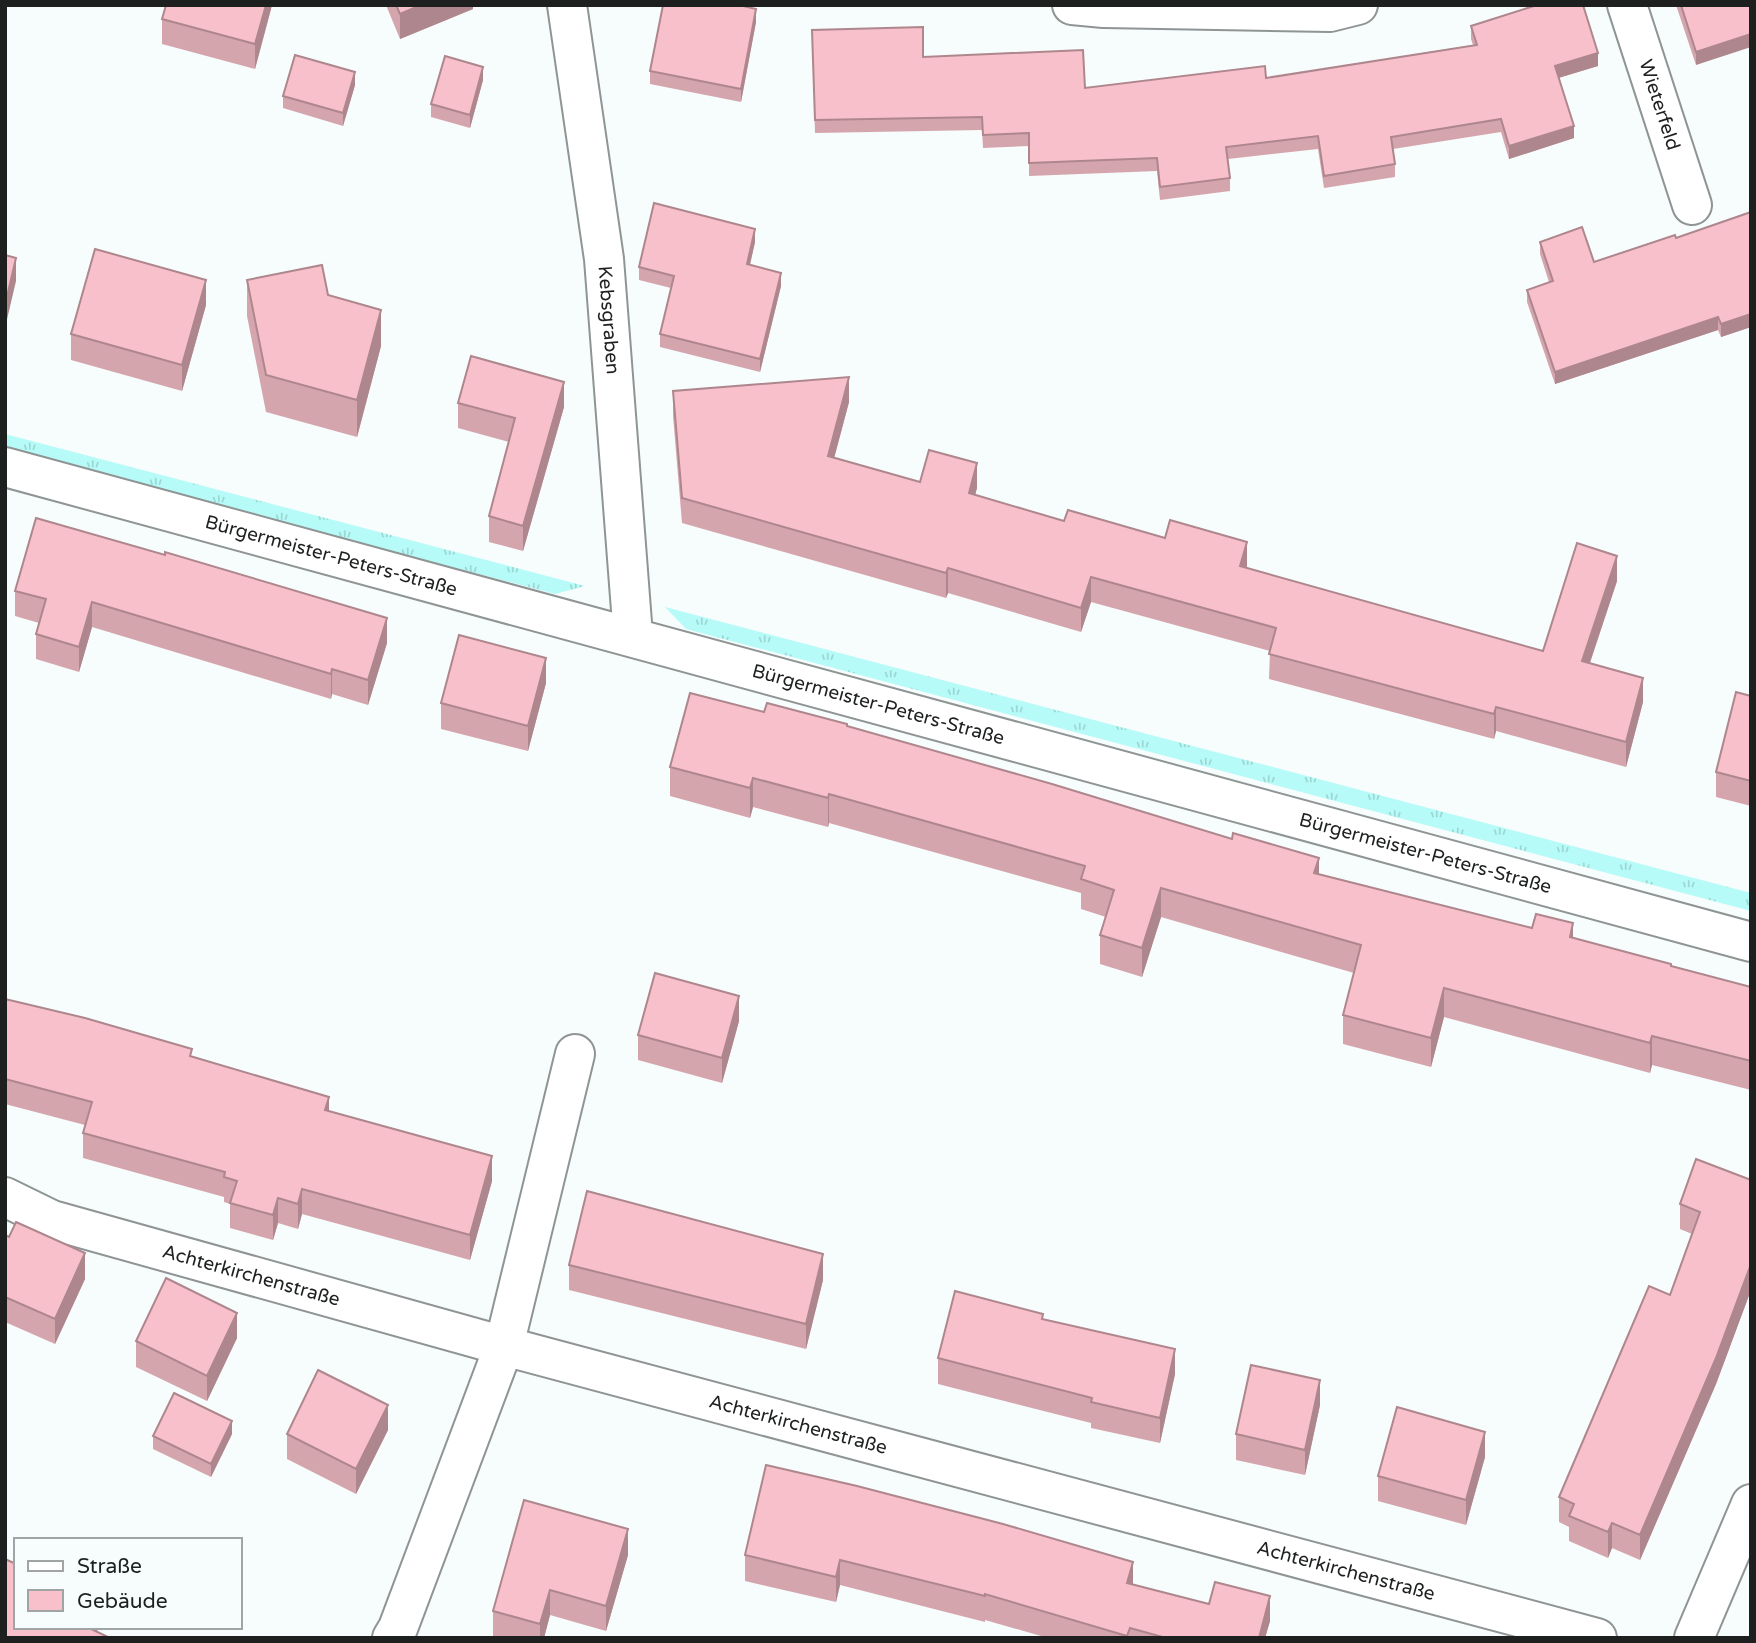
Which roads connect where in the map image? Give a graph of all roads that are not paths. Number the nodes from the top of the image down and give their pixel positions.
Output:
1 (567, 5) edge
2 (1072, 5) edge
3 (1358, 5) edge
4 (1627, 5) edge
5 (1692, 205) dead end
6 (5, 467) edge
7 (633, 636) junction
8 (1751, 942) edge
9 (575, 1054) dead end
10 (5, 1197) edge
11 (504, 1346) junction
12 (1751, 1504) edge
13 (392, 1638) edge
14 (1597, 1638) edge
15 (1693, 1638) edge

1 - 7 street, Kebsgraben
2 - 3 street
4 - 5 street, Wieterfeld
6 - 7 street, Bürgermeister-Peters-Straße
7 - 8 street, Bürgermeister-Peters-Straße
9 - 11 street
10 - 11 street, Achterkirchenstraße
11 - 13 street
11 - 14 street, Achterkirchenstraße
12 - 15 street

